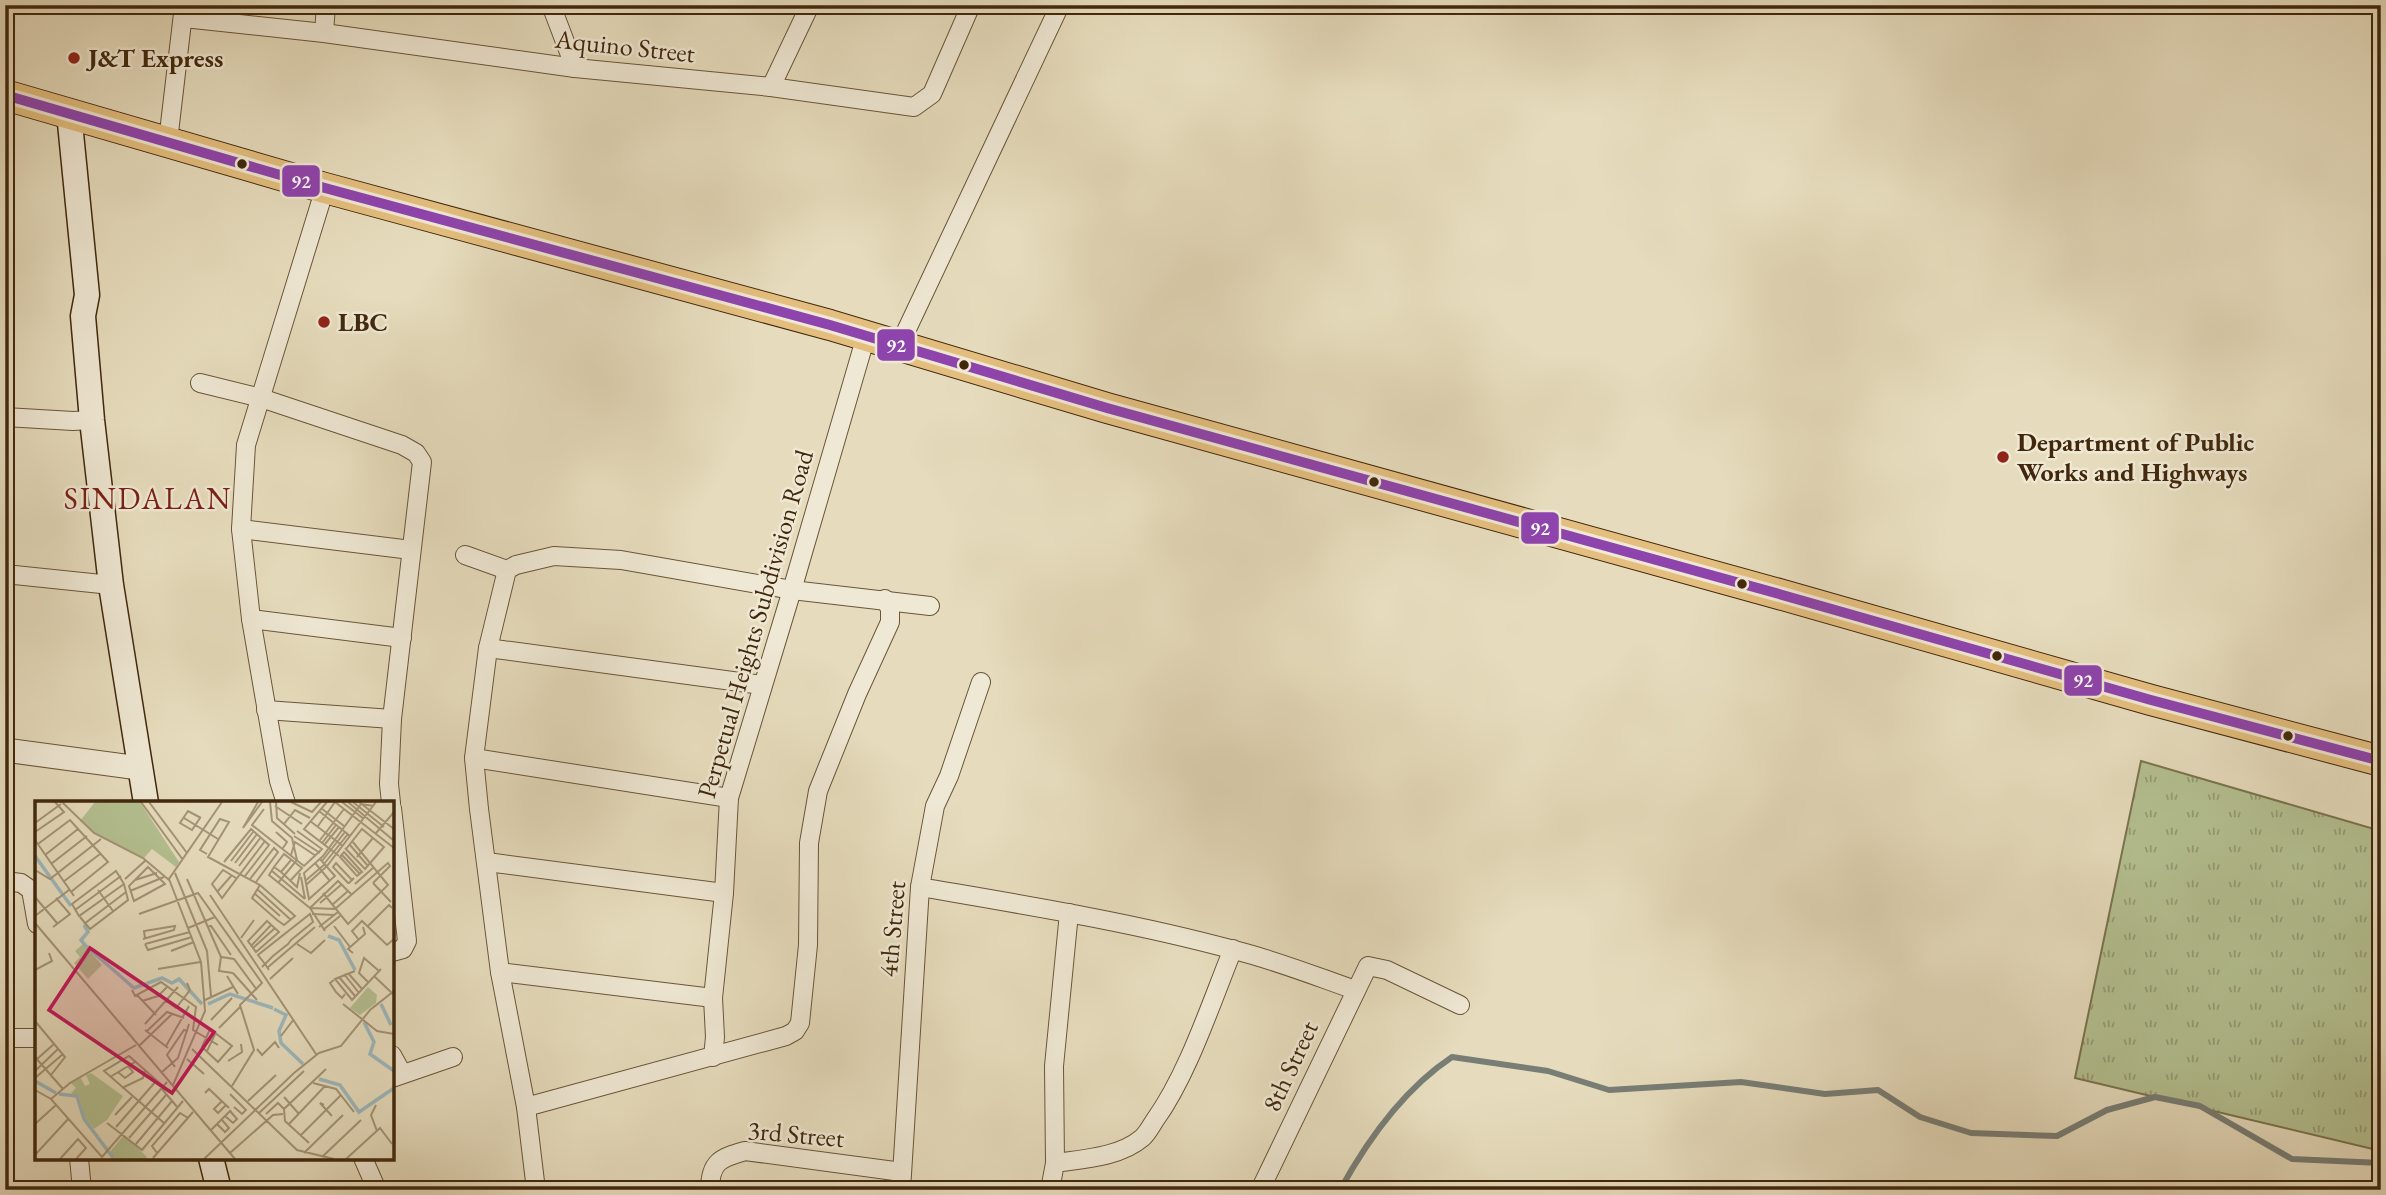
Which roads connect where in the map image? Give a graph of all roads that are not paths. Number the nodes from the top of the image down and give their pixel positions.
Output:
1 (326, 5) edge
2 (551, 5) edge
3 (810, 5) edge
4 (971, 5) edge
5 (1060, 5) edge
6 (184, 11) edge
7 (324, 33) junction
8 (575, 68) junction
9 (771, 87) junction
10 (5, 95) edge
11 (62, 111) junction
12 (168, 141) junction
13 (325, 188) junction
14 (866, 336) junction
15 (899, 346) junction
16 (200, 383) dead end
17 (261, 398) junction
18 (5, 416) edge
19 (92, 420) junction
20 (241, 529) junction
21 (411, 550) junction
22 (465, 555) dead end
23 (507, 570) junction
24 (5, 574) edge
25 (111, 585) junction
26 (792, 590) junction
27 (885, 599) junction
28 (930, 606) dead end
29 (251, 619) junction
30 (402, 638) junction
31 (488, 648) junction
32 (981, 682) dead end
33 (762, 685) junction
34 (266, 710) junction
35 (392, 719) junction
36 (5, 750) edge
37 (474, 758) junction
38 (2381, 761) edge
39 (139, 768) junction
40 (729, 798) junction
41 (146, 801) edge
42 (285, 801) edge
43 (391, 801) edge
44 (394, 824) edge
45 (487, 862) junction
46 (5, 881) edge
47 (920, 887) junction
48 (724, 893) junction
49 (35, 913) edge
50 (1069, 914) junction
51 (1233, 949) junction
52 (394, 951) edge
53 (500, 972) junction
54 (1355, 990) junction
55 (713, 998) junction
56 (1460, 1005) dead end
57 (5, 1038) edge
58 (35, 1038) edge
59 (713, 1056) junction
60 (453, 1057) dead end
61 (397, 1076) edge
62 (526, 1107) junction
63 (79, 1160) edge
64 (212, 1160) edge
65 (364, 1160) edge
66 (1055, 1163) junction
67 (901, 1181) edge
68 (82, 1190) edge
69 (219, 1190) edge
70 (377, 1190) edge
71 (536, 1190) edge
72 (709, 1190) edge
73 (1050, 1190) edge
74 (1260, 1190) edge

1 - 7 street
2 - 8 street
3 - 9 street
4 - 9 street, Aquino Street
5 - 15 street
6 - 7 street, Aquino Street
6 - 12 street
7 - 8 street, Aquino Street
8 - 9 street, Aquino Street
10 - 11 highway
11 - 12 highway
11 - 19 main road
12 - 13 highway
13 - 14 highway
13 - 17 street
14 - 15 highway
14 - 26 street, Perpetual Heights Subdivision Road
15 - 38 highway
16 - 17 street
17 - 20 street
17 - 21 street
18 - 19 street
19 - 25 main road
20 - 21 street
20 - 29 street
21 - 30 street
22 - 23 street
23 - 26 street
23 - 31 street
24 - 25 street
25 - 39 main road
26 - 27 street
26 - 33 street, Perpetual Heights Subdivision Road
27 - 28 street
27 - 59 street
29 - 30 street
29 - 34 street
30 - 35 street
31 - 33 street
31 - 37 street
32 - 47 street, 4th Street
33 - 40 street, Perpetual Heights Subdivision Road
34 - 35 street
34 - 42 street
35 - 43 street
36 - 39 street
37 - 40 street
37 - 45 street
39 - 41 main road
40 - 48 street, Perpetual Heights Subdivision Road
44 - 52 street
45 - 48 street
45 - 53 street
46 - 49 street
47 - 50 street
47 - 67 street, 4th Street
48 - 55 street, Perpetual Heights Subdivision Road
50 - 51 street
50 - 66 street
51 - 54 street
51 - 66 street
53 - 55 street
53 - 62 street
54 - 56 street, 8th Street
54 - 74 street, 8th Street
55 - 59 street, Perpetual Heights Subdivision Road
57 - 58 street
59 - 62 street
60 - 61 street
62 - 71 street
63 - 68 street
64 - 69 main road
65 - 70 street
66 - 73 street
67 - 72 street, 3rd Street

